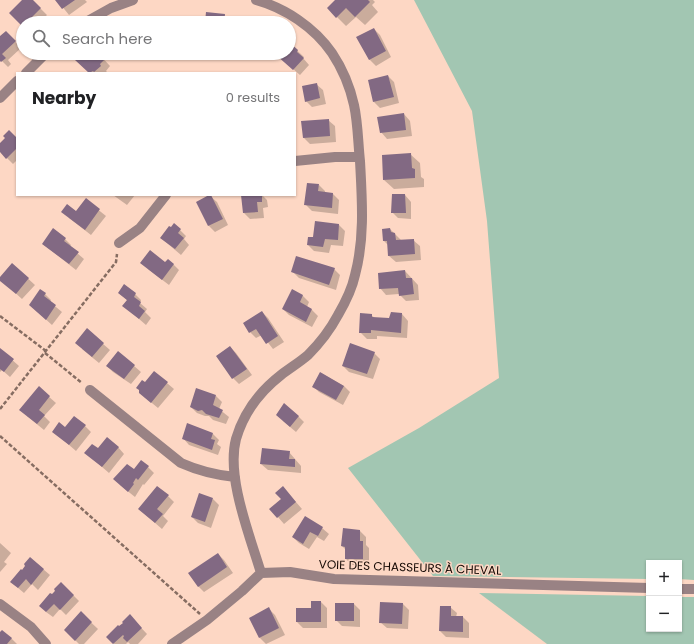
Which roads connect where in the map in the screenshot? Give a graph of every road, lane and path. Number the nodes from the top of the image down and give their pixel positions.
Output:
1 (133, 0) edge
2 (256, 0) edge
3 (97, 16) edge
4 (291, 16) edge
5 (296, 19) edge
6 (39, 60) edge
7 (27, 72) edge
8 (16, 82) edge
9 (0, 98) edge
10 (359, 157) junction
11 (296, 161) edge
12 (165, 196) edge
13 (119, 243) joint
14 (0, 316) edge
15 (46, 352) junction
16 (90, 390) joint
17 (0, 409) edge
18 (0, 436) edge
19 (234, 477) junction
20 (261, 573) junction
21 (646, 588) edge
22 (682, 588) edge
23 (694, 589) edge
24 (0, 604) edge
25 (207, 620) junction
26 (46, 644) edge
27 (172, 644) edge

1 - 3 street
2 - 4 street
5 - 10 street
6 - 7 street
8 - 9 street
10 - 11 street
10 - 19 street
12 - 13 street
13 - 15 path
14 - 15 path
15 - 16 path
15 - 17 path
16 - 19 street
18 - 25 path
19 - 20 street
20 - 21 street, VOIE DES CHASSEURS À CHEVAL
20 - 25 street
22 - 23 street
24 - 26 street
25 - 27 street

